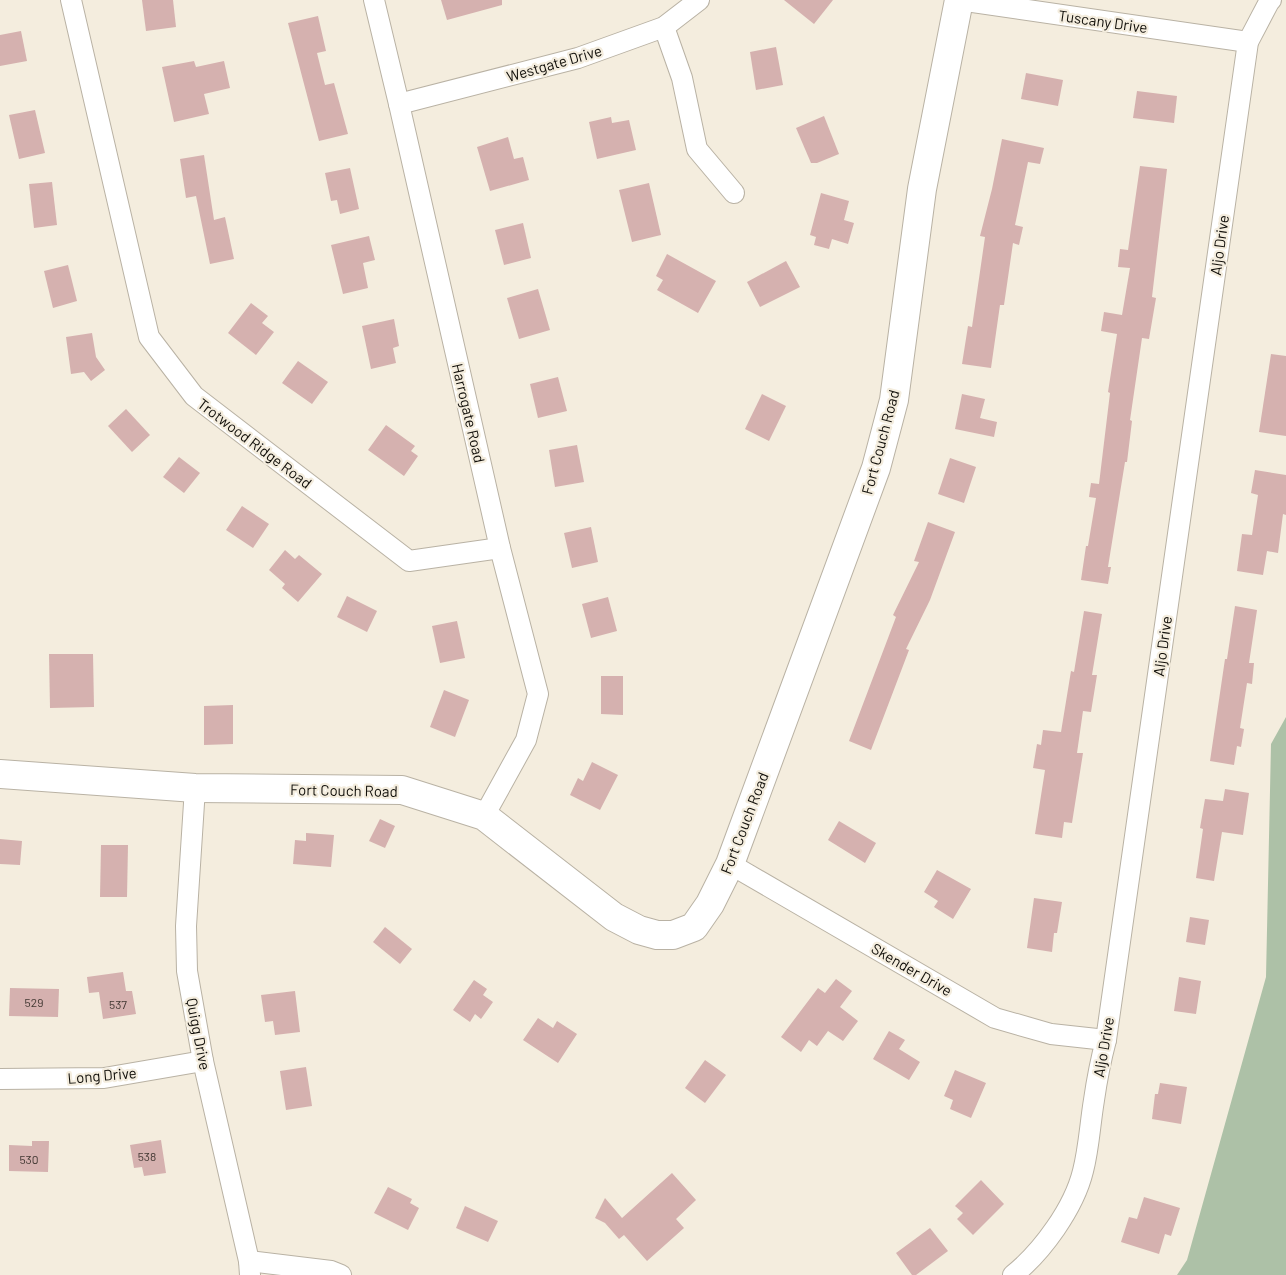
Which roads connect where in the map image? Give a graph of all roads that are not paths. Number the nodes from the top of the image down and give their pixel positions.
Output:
1 (71, 0) edge
2 (374, 0) edge
3 (699, 0) edge
4 (959, 0) edge
5 (1272, 0) edge
6 (664, 27) junction
7 (1248, 42) junction
8 (399, 104) junction
9 (734, 194) dead end
10 (500, 548) junction
11 (0, 774) edge
12 (195, 788) junction
13 (484, 816) junction
14 (730, 864) junction
15 (1106, 1040) junction
16 (203, 1061) junction
17 (0, 1079) edge
18 (249, 1268) edge
19 (341, 1275) edge
20 (1013, 1275) edge

1 - 10 street, Trotwood Ridge Road
2 - 8 street, Harrogate Road
3 - 6 street, Westgate Drive
4 - 7 street, Tuscany Drive
4 - 14 street, Fort Couch Road
5 - 7 street, Aljo Drive
6 - 8 street, Westgate Drive
6 - 9 street
7 - 15 street, Aljo Drive
8 - 10 street, Harrogate Road
10 - 13 street, Harrogate Road
11 - 12 street, Fort Couch Road
12 - 13 street, Fort Couch Road
12 - 16 street, Quigg Drive
13 - 14 street, Fort Couch Road
14 - 15 street, Skender Drive
15 - 20 street, Aljo Drive
16 - 17 street, Long Drive
16 - 18 street, Quigg Drive
18 - 19 street

